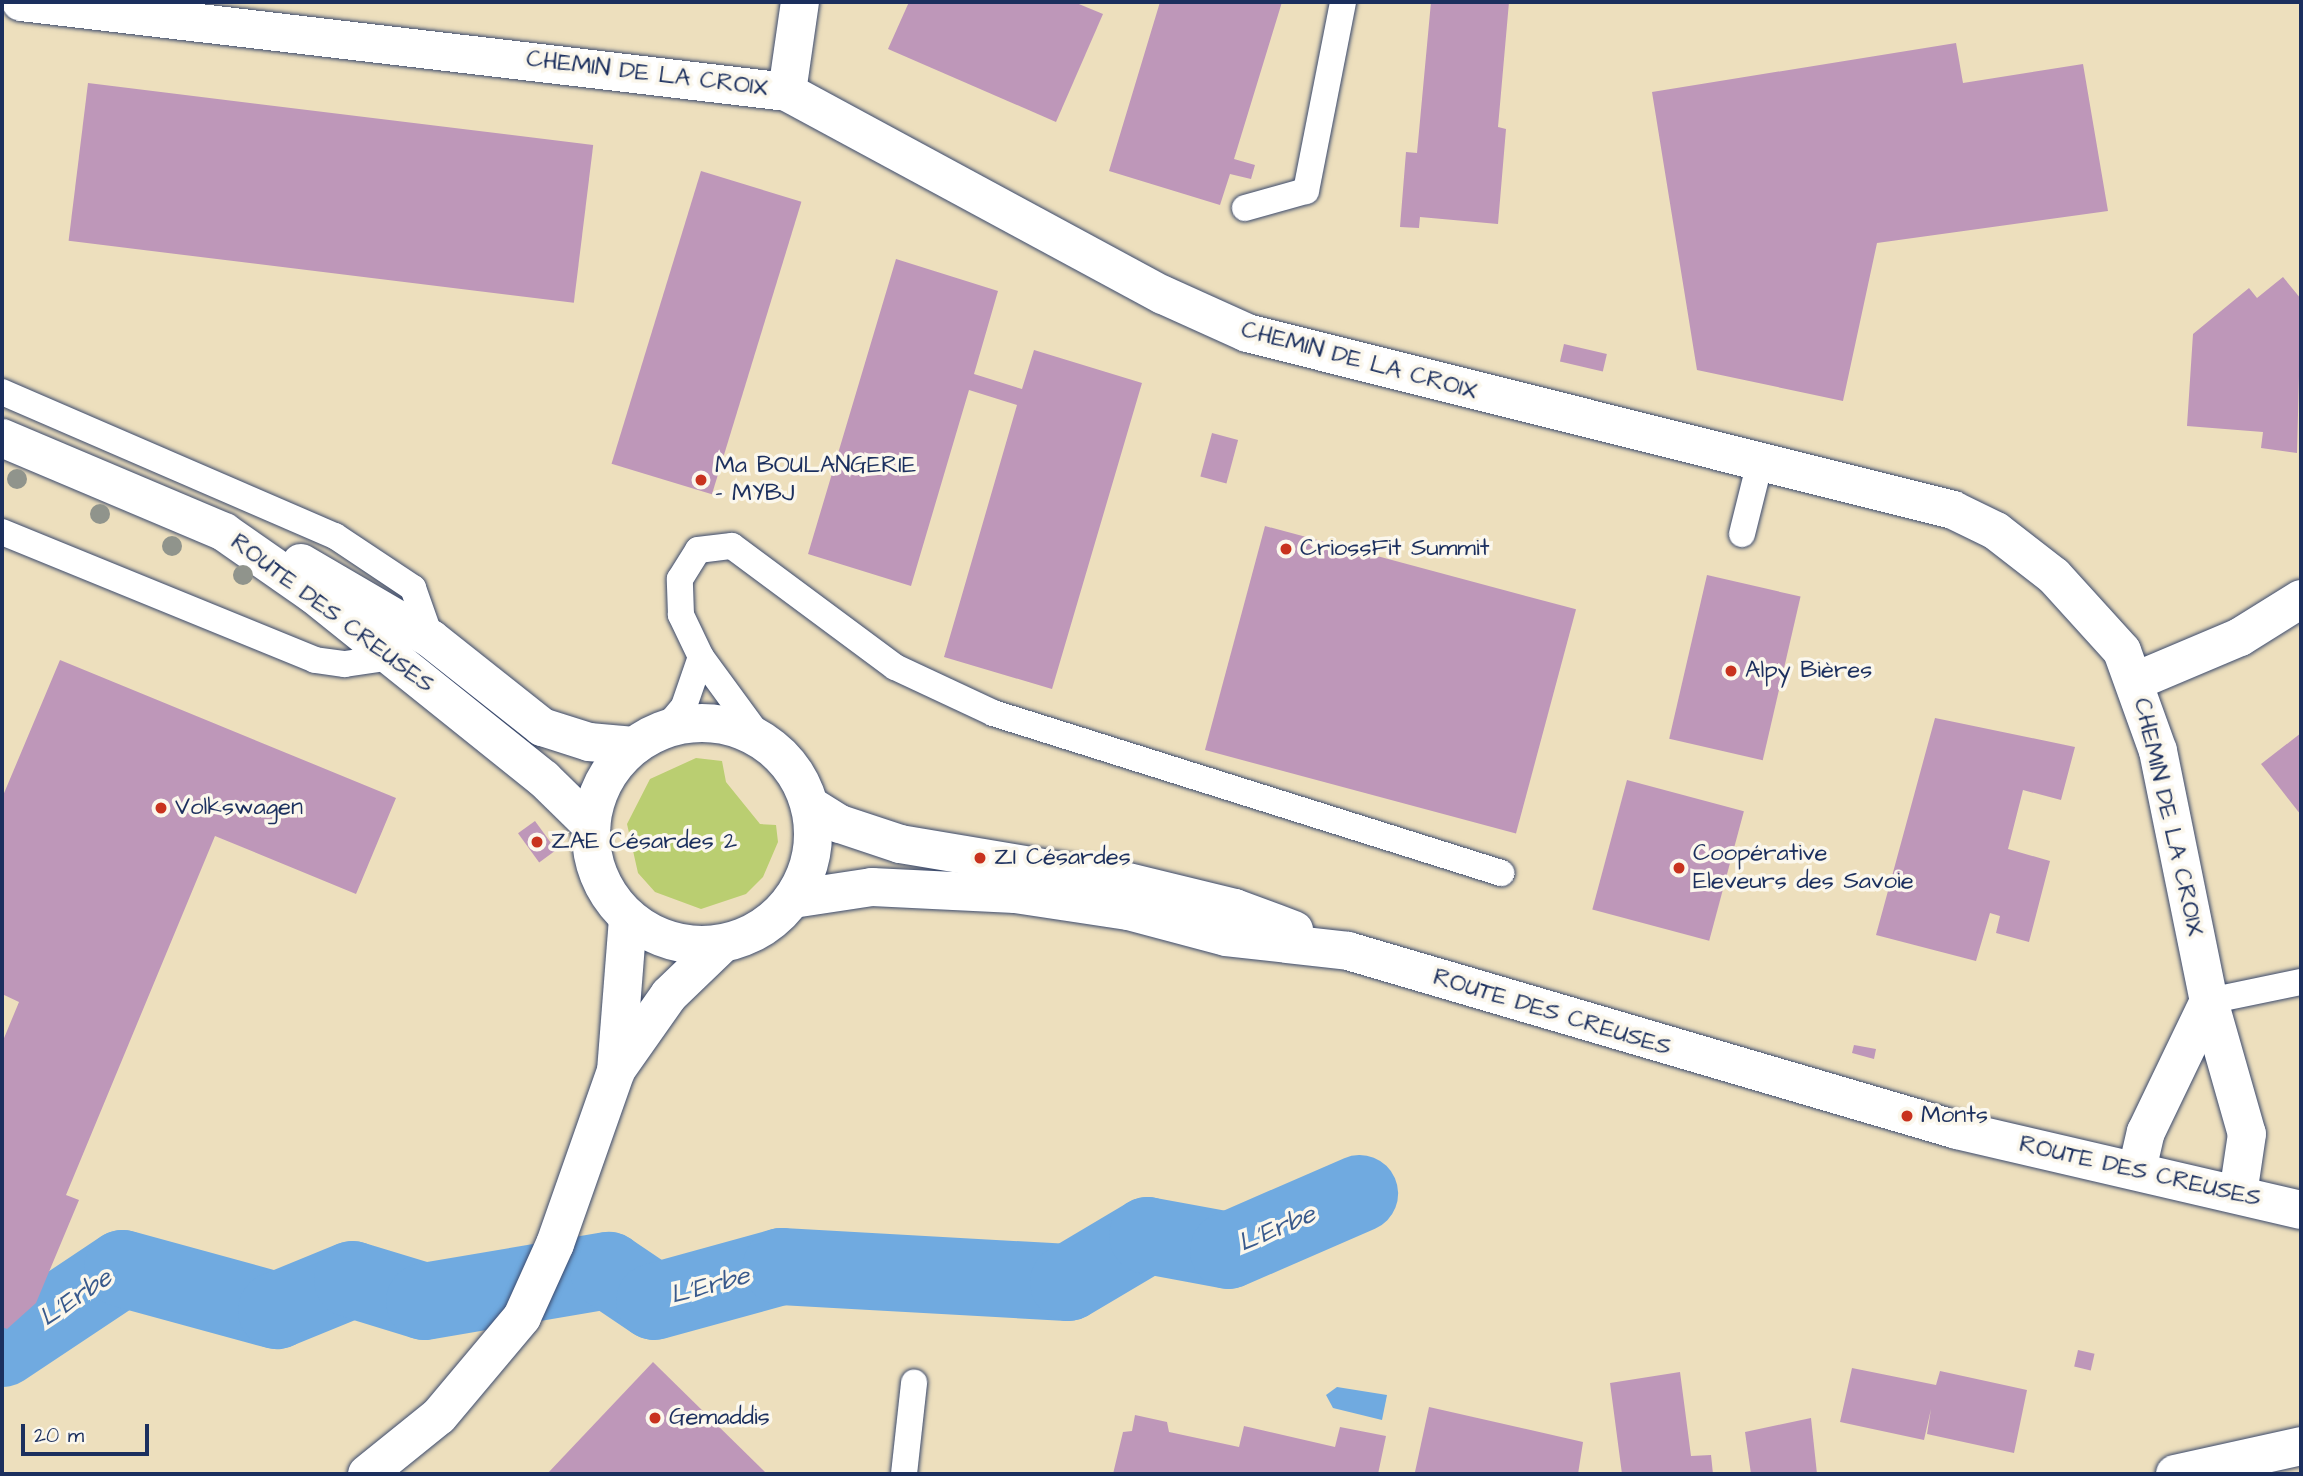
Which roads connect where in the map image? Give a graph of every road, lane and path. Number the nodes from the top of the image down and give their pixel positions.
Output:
1 (22, 2) edge
2 (800, 2) edge
3 (1342, 2) edge
4 (787, 92) junction
5 (1245, 208) dead end
6 (2, 392) edge
7 (2, 438) edge
8 (1760, 462) junction
9 (2, 532) edge
10 (224, 532) junction
11 (1742, 534) dead end
12 (2301, 598) edge
13 (431, 639) junction
14 (392, 657) junction
15 (701, 657) junction
16 (2136, 681) junction
17 (649, 738) junction
18 (761, 739) junction
19 (811, 806) junction
20 (591, 825) junction
21 (1501, 873) dead end
22 (793, 899) junction
23 (628, 917) junction
24 (722, 944) junction
25 (1348, 951) junction
26 (2301, 982) edge
27 (2209, 1001) junction
28 (616, 1071) junction
29 (2137, 1170) junction
30 (2238, 1194) junction
31 (2301, 1210) edge
32 (914, 1383) dead end
33 (2301, 1446) edge
34 (368, 1474) edge
35 (904, 1474) edge
36 (2175, 1474) edge

1 - 4 street, CHEMIN DE LA CROIX
2 - 4 street
3 - 5 lane
4 - 8 street, CHEMIN DE LA CROIX
6 - 13 lane
7 - 10 street, ROUTE DES CREUSES
8 - 11 lane
8 - 16 street, CHEMIN DE LA CROIX
9 - 14 lane
10 - 13 street
10 - 14 street, ROUTE DES CREUSES
12 - 16 street
13 - 17 street
14 - 20 street, ROUTE DES CREUSES
15 - 17 lane
15 - 18 lane
15 - 21 lane
16 - 27 street, CHEMIN DE LA CROIX
17 - 18 street
17 - 20 street
18 - 19 street
19 - 22 street
19 - 25 street
20 - 23 street
22 - 24 street
22 - 25 street, ROUTE DES CREUSES
23 - 24 street
23 - 28 street
24 - 28 street
25 - 29 street, ROUTE DES CREUSES
26 - 27 lane
27 - 29 street
27 - 30 street, CHEMIN DE LA CROIX
28 - 34 street
29 - 30 street, ROUTE DES CREUSES
30 - 31 street, ROUTE DES CREUSES
32 - 35 lane
33 - 36 street

